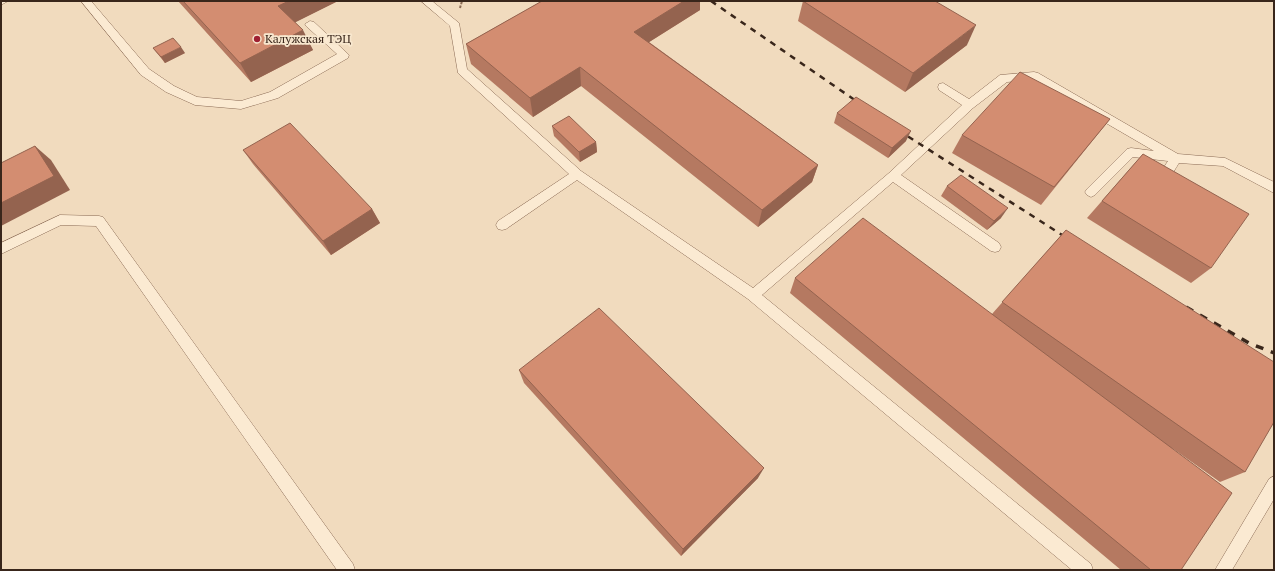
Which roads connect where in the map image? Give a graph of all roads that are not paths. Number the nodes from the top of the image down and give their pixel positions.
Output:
1 (86, 1) edge
2 (426, 1) edge
3 (310, 24) dead end
4 (943, 87) dead end
5 (969, 105) junction
6 (1176, 158) junction
7 (577, 174) junction
8 (893, 176) junction
9 (1162, 179) edge
10 (1274, 188) edge
11 (1091, 192) dead end
12 (502, 225) dead end
13 (995, 247) dead end
14 (1, 249) edge
15 (753, 295) junction
16 (1274, 484) edge
17 (347, 570) edge
18 (1085, 570) edge
19 (1223, 570) edge

1 - 3 lane
2 - 7 lane
4 - 5 lane
5 - 6 lane
5 - 8 lane
6 - 9 lane
6 - 10 lane
6 - 11 lane
7 - 12 lane
7 - 15 lane
8 - 13 lane
8 - 15 lane
14 - 17 lane
15 - 18 lane
16 - 19 lane

